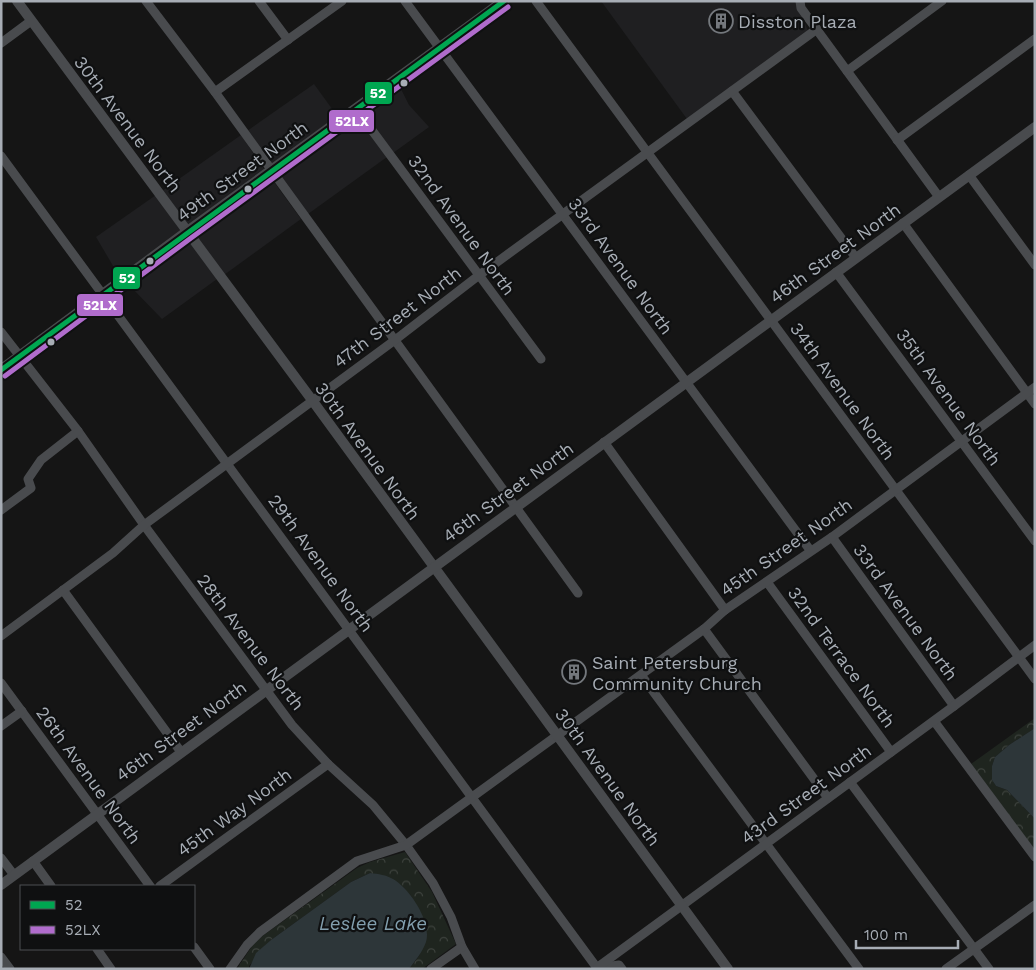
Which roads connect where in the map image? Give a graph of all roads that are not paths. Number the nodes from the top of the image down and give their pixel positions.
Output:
1 (16, 1) edge
2 (146, 1) edge
3 (259, 1) edge
4 (342, 1) edge
5 (405, 1) edge
6 (504, 1) edge
7 (536, 1) edge
8 (800, 1) edge
9 (942, 1) edge
10 (31, 21) junction
11 (816, 29) junction
12 (1035, 39) edge
13 (288, 40) junction
14 (1, 43) edge
15 (440, 49) junction
16 (846, 71) junction
17 (732, 91) junction
18 (215, 92) junction
19 (357, 110) junction
20 (1035, 127) edge
21 (896, 140) junction
22 (647, 153) junction
23 (1, 156) edge
24 (271, 171) junction
25 (969, 175) junction
26 (939, 197) junction
27 (564, 214) junction
28 (903, 223) junction
29 (187, 232) junction
30 (856, 258) junction
31 (1035, 265) edge
32 (836, 272) junction
33 (478, 276) junction
34 (103, 295) junction
35 (771, 320) junction
36 (1, 332) edge
37 (395, 340) junction
38 (19, 357) junction
39 (541, 359) dead end
40 (1, 370) edge
41 (686, 381) junction
42 (1035, 387) edge
43 (1027, 393) junction
44 (312, 400) junction
45 (1035, 404) edge
46 (78, 432) junction
47 (604, 442) junction
48 (961, 442) junction
49 (228, 464) junction
50 (895, 490) junction
51 (516, 506) junction
52 (1, 510) edge
53 (144, 525) junction
54 (832, 537) junction
55 (1035, 542) edge
56 (810, 550) junction
57 (433, 567) junction
58 (767, 582) junction
59 (63, 590) junction
60 (578, 593) dead end
61 (725, 610) junction
62 (349, 629) junction
63 (704, 629) junction
64 (1, 636) edge
65 (1035, 645) edge
66 (1018, 657) junction
67 (641, 675) junction
68 (1035, 679) edge
69 (1, 683) edge
70 (265, 690) junction
71 (954, 706) junction
72 (22, 711) junction
73 (934, 721) junction
74 (1, 726) edge
75 (557, 735) junction
76 (181, 752) junction
77 (891, 752) junction
78 (328, 764) junction
79 (850, 782) junction
80 (472, 797) junction
81 (828, 798) junction
82 (97, 814) junction
83 (766, 844) junction
84 (406, 845) junction
85 (1035, 857) edge
86 (1, 858) edge
87 (33, 861) junction
88 (14, 875) junction
89 (1, 884) edge
90 (51, 885) edge
91 (149, 885) edge
92 (161, 885) edge
93 (1035, 905) edge
94 (681, 906) junction
95 (195, 947) edge
96 (462, 947) junction
97 (974, 949) junction
98 (98, 950) edge
99 (1, 957) edge
100 (596, 968) edge
101 (10, 969) edge
102 (111, 969) edge
103 (210, 969) edge
104 (230, 969) edge
105 (431, 969) edge
106 (475, 969) edge
107 (622, 969) edge
108 (728, 969) edge
109 (859, 969) edge
110 (946, 969) edge
111 (988, 969) edge

1 - 10 street, 30th Avenue North
2 - 18 street
3 - 13 street
4 - 13 street
5 - 15 street, 33rd Avenue North
6 - 15 main road, 49th Street North
7 - 22 street, 34th Avenue North
8 - 11 street
9 - 16 street
10 - 14 street
10 - 29 street, 30th Avenue North
11 - 16 street
11 - 17 street, 47th Street North
12 - 21 street
13 - 18 street
15 - 19 main road, 49th Street North
15 - 27 street, 33rd Avenue North
16 - 21 street
17 - 22 street, 47th Street North
17 - 30 street
18 - 24 street
19 - 24 main road, 49th Street North
19 - 33 street, 32nd Avenue North
20 - 25 street, 46th Street North
21 - 26 street
22 - 27 street, 47th Street North
22 - 35 street, 34th Avenue North
23 - 34 street, 29th Avenue North
24 - 29 main road, 49th Street North
24 - 37 street
25 - 26 street, 46th Street North
25 - 31 street
26 - 28 street, 46th Street North
27 - 33 street, 47th Street North
27 - 41 street, 33rd Avenue North
28 - 30 street, 46th Street North
28 - 43 street
29 - 34 main road, 49th Street North
29 - 44 street, 30th Avenue North
30 - 32 street, 46th Street North
32 - 35 street, 46th Street North
32 - 48 street, 35th Avenue North
33 - 37 street, 47th Street North
33 - 39 street, 32nd Avenue North
34 - 38 main road, 49th Street North
34 - 49 street, 29th Avenue North
35 - 41 street, 46th Street North
35 - 50 street, 34th Avenue North
36 - 38 street, 28th Avenue North
37 - 44 street, 47th Street North
37 - 51 street
38 - 40 main road, 49th Street North
38 - 46 street, 28th Avenue North
41 - 47 street, 46th Street North
41 - 56 street, 33rd Avenue North
42 - 43 street, 45th Street North
43 - 45 street
43 - 48 street, 45th Street North
44 - 49 street, 47th Street North
44 - 57 street, 30th Avenue North
46 - 52 street
46 - 53 street, 28th Avenue North
47 - 51 street, 46th Street North
47 - 61 street
48 - 50 street, 45th Street North
48 - 55 street, 35th Avenue North
49 - 53 street, 47th Street North
49 - 62 street, 29th Avenue North
50 - 54 street, 45th Street North
50 - 66 street, 34th Avenue North
51 - 57 street, 46th Street North
51 - 60 street
53 - 59 street, 47th Street North
53 - 70 street, 28th Avenue North
54 - 56 street, 45th Street North
54 - 71 street, 33rd Avenue North
56 - 58 street, 45th Street North
57 - 62 street, 46th Street North
57 - 75 street, 30th Avenue North
58 - 61 street, 45th Street North
58 - 77 street, 32nd Terrace North
59 - 64 street, 47th Street North
59 - 76 street
61 - 63 street, 45th Street North
62 - 70 street, 46th Street North
62 - 80 street, 29th Avenue North
63 - 67 street, 45th Street North
63 - 81 street
65 - 66 street, 43rd Street North
66 - 68 street, 34th Avenue North
66 - 71 street, 43rd Street North
67 - 75 street, 45th Street North
67 - 83 street
69 - 72 street, 26th Avenue North
70 - 76 street, 46th Street North
70 - 78 street, 28th Avenue North
71 - 73 street, 43rd Street North
72 - 74 street
72 - 82 street, 26th Avenue North
73 - 77 street, 43rd Street North
73 - 85 street
75 - 80 street, 45th Street North
75 - 94 street, 30th Avenue North
76 - 82 street, 46th Street North
77 - 79 street, 43rd Street North
78 - 84 street, 28th Avenue North
78 - 92 street, 45th Way North
79 - 81 street, 43rd Street North
79 - 97 street
80 - 84 street, 45th Street North
80 - 100 street, 29th Avenue North
81 - 83 street, 43rd Street North
82 - 87 street, 46th Street North
82 - 91 street, 26th Avenue North
83 - 94 street, 43rd Street North
83 - 109 street
84 - 96 street, 28th Avenue North
84 - 104 street, 45th Street North
86 - 88 street
87 - 88 street, 46th Street North
87 - 90 street
88 - 89 street, 46th Street North
93 - 97 street
94 - 100 street, 43rd Street North
94 - 108 street, 30th Avenue North
95 - 103 street
96 - 105 street
96 - 106 street, 28th Avenue North
97 - 110 street
97 - 111 street
98 - 102 street
99 - 101 street
100 - 107 street

